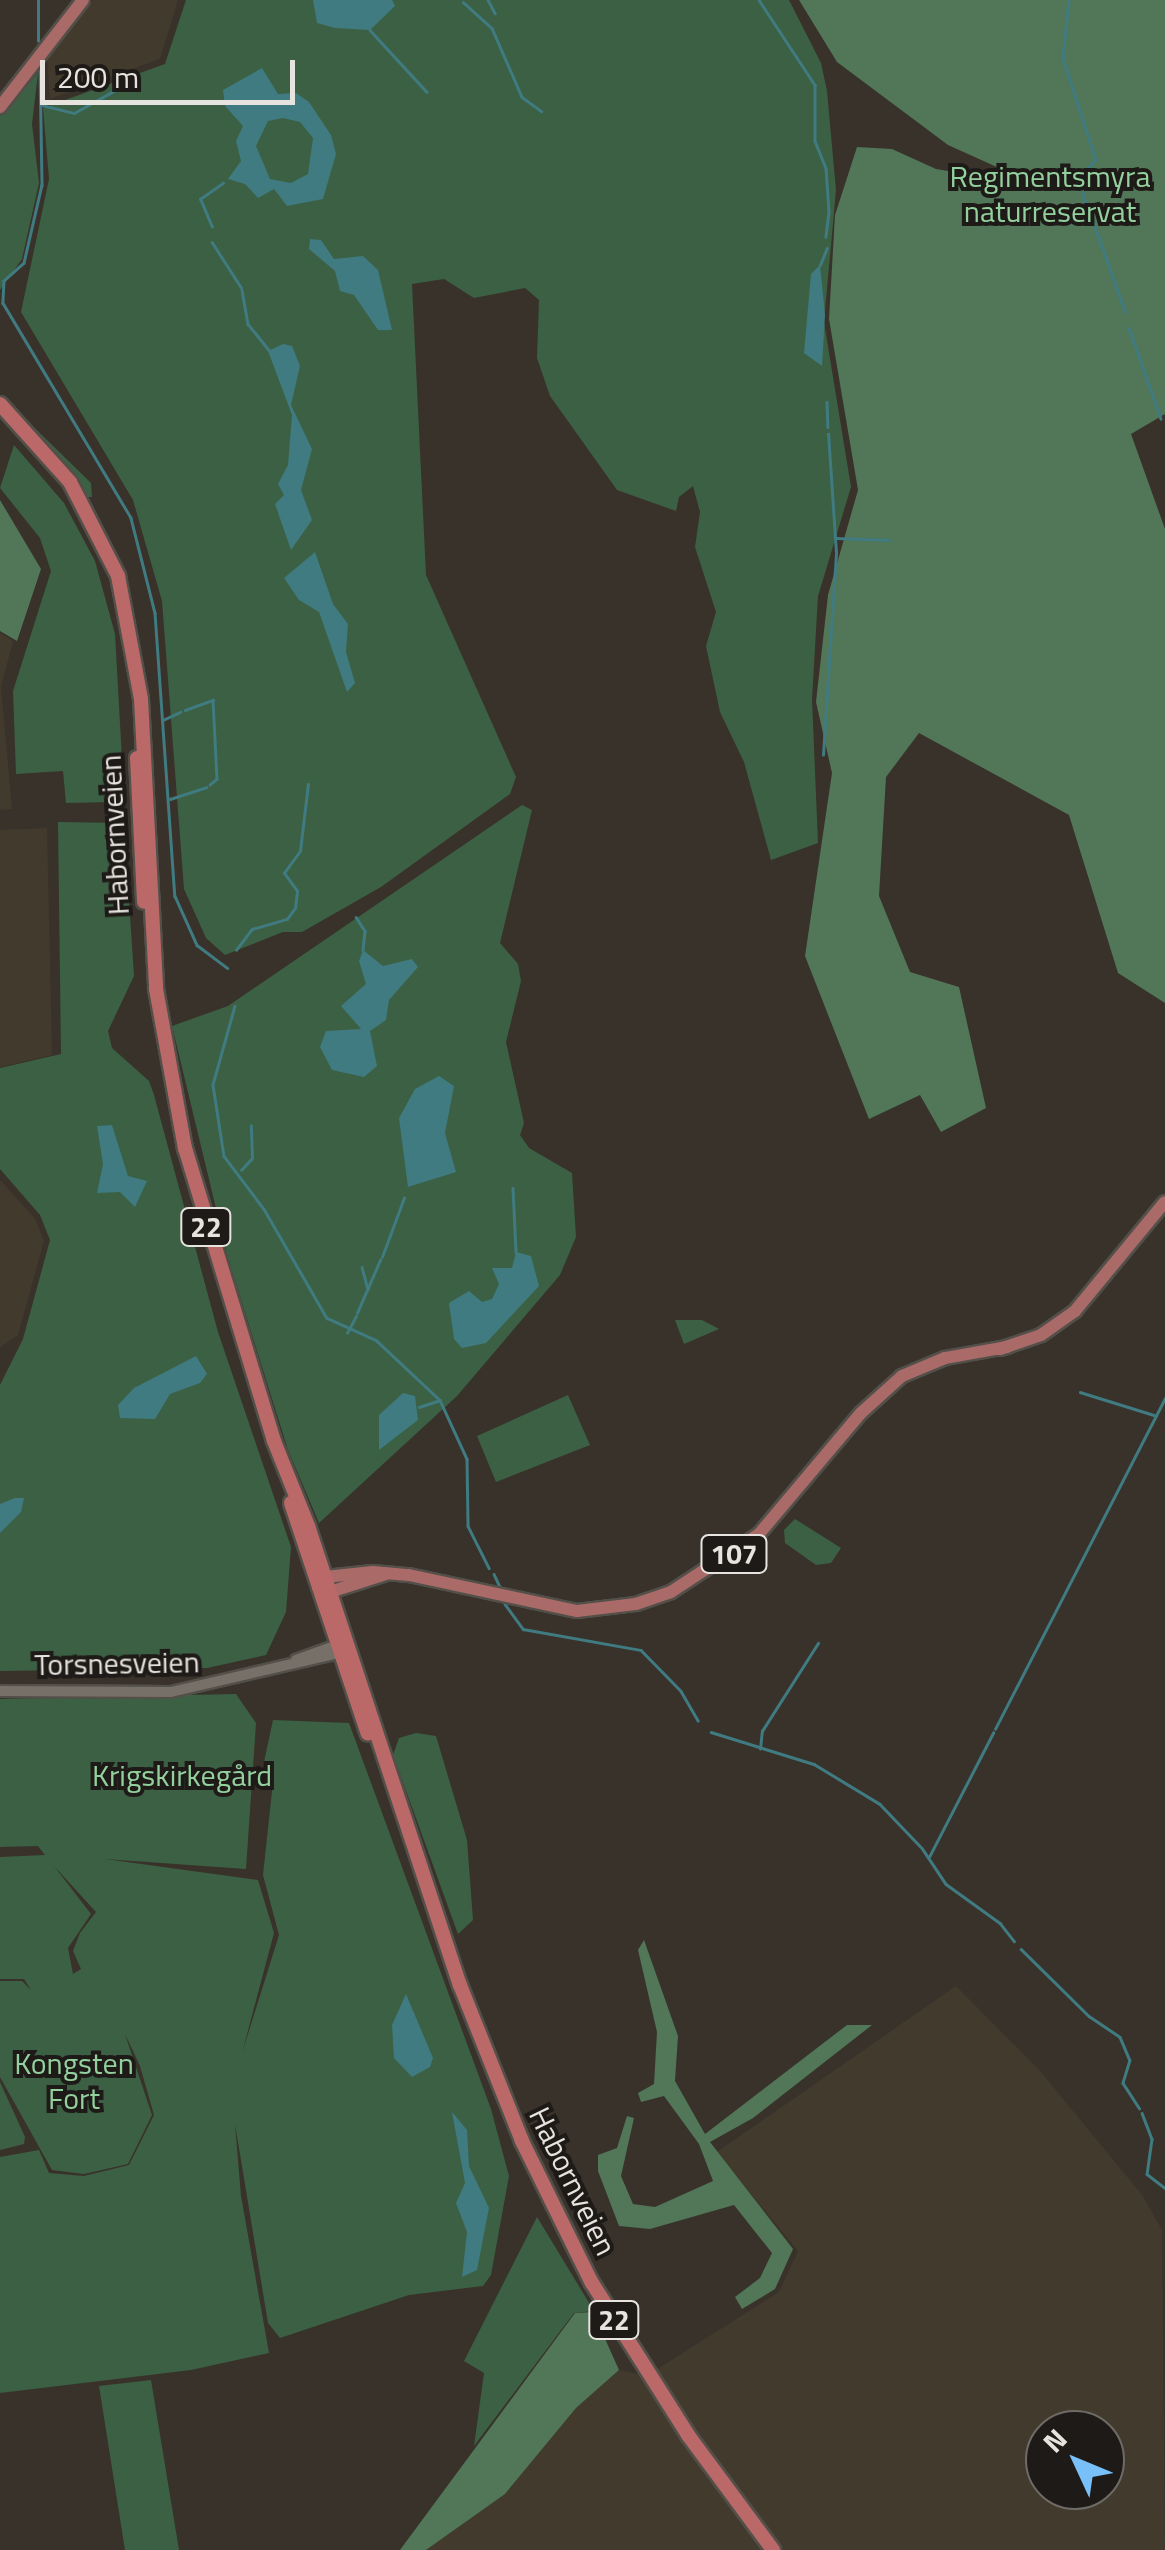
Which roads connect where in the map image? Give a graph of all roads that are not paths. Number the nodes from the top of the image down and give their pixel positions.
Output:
1 (83, 0) edge
2 (0, 107) edge
3 (0, 404) edge
4 (6, 415) edge
5 (1165, 1202) edge
6 (324, 1585) junction
7 (340, 1648) junction
8 (0, 1691) edge
9 (774, 2550) edge

1 - 2 main road
3 - 4 highway, Habornveien / 22
4 - 6 highway, Habornveien / 22
5 - 6 main road, 107
6 - 7 highway, Habornveien / 22
7 - 8 street, Torsnesveien
7 - 9 highway, Habornveien / 22

